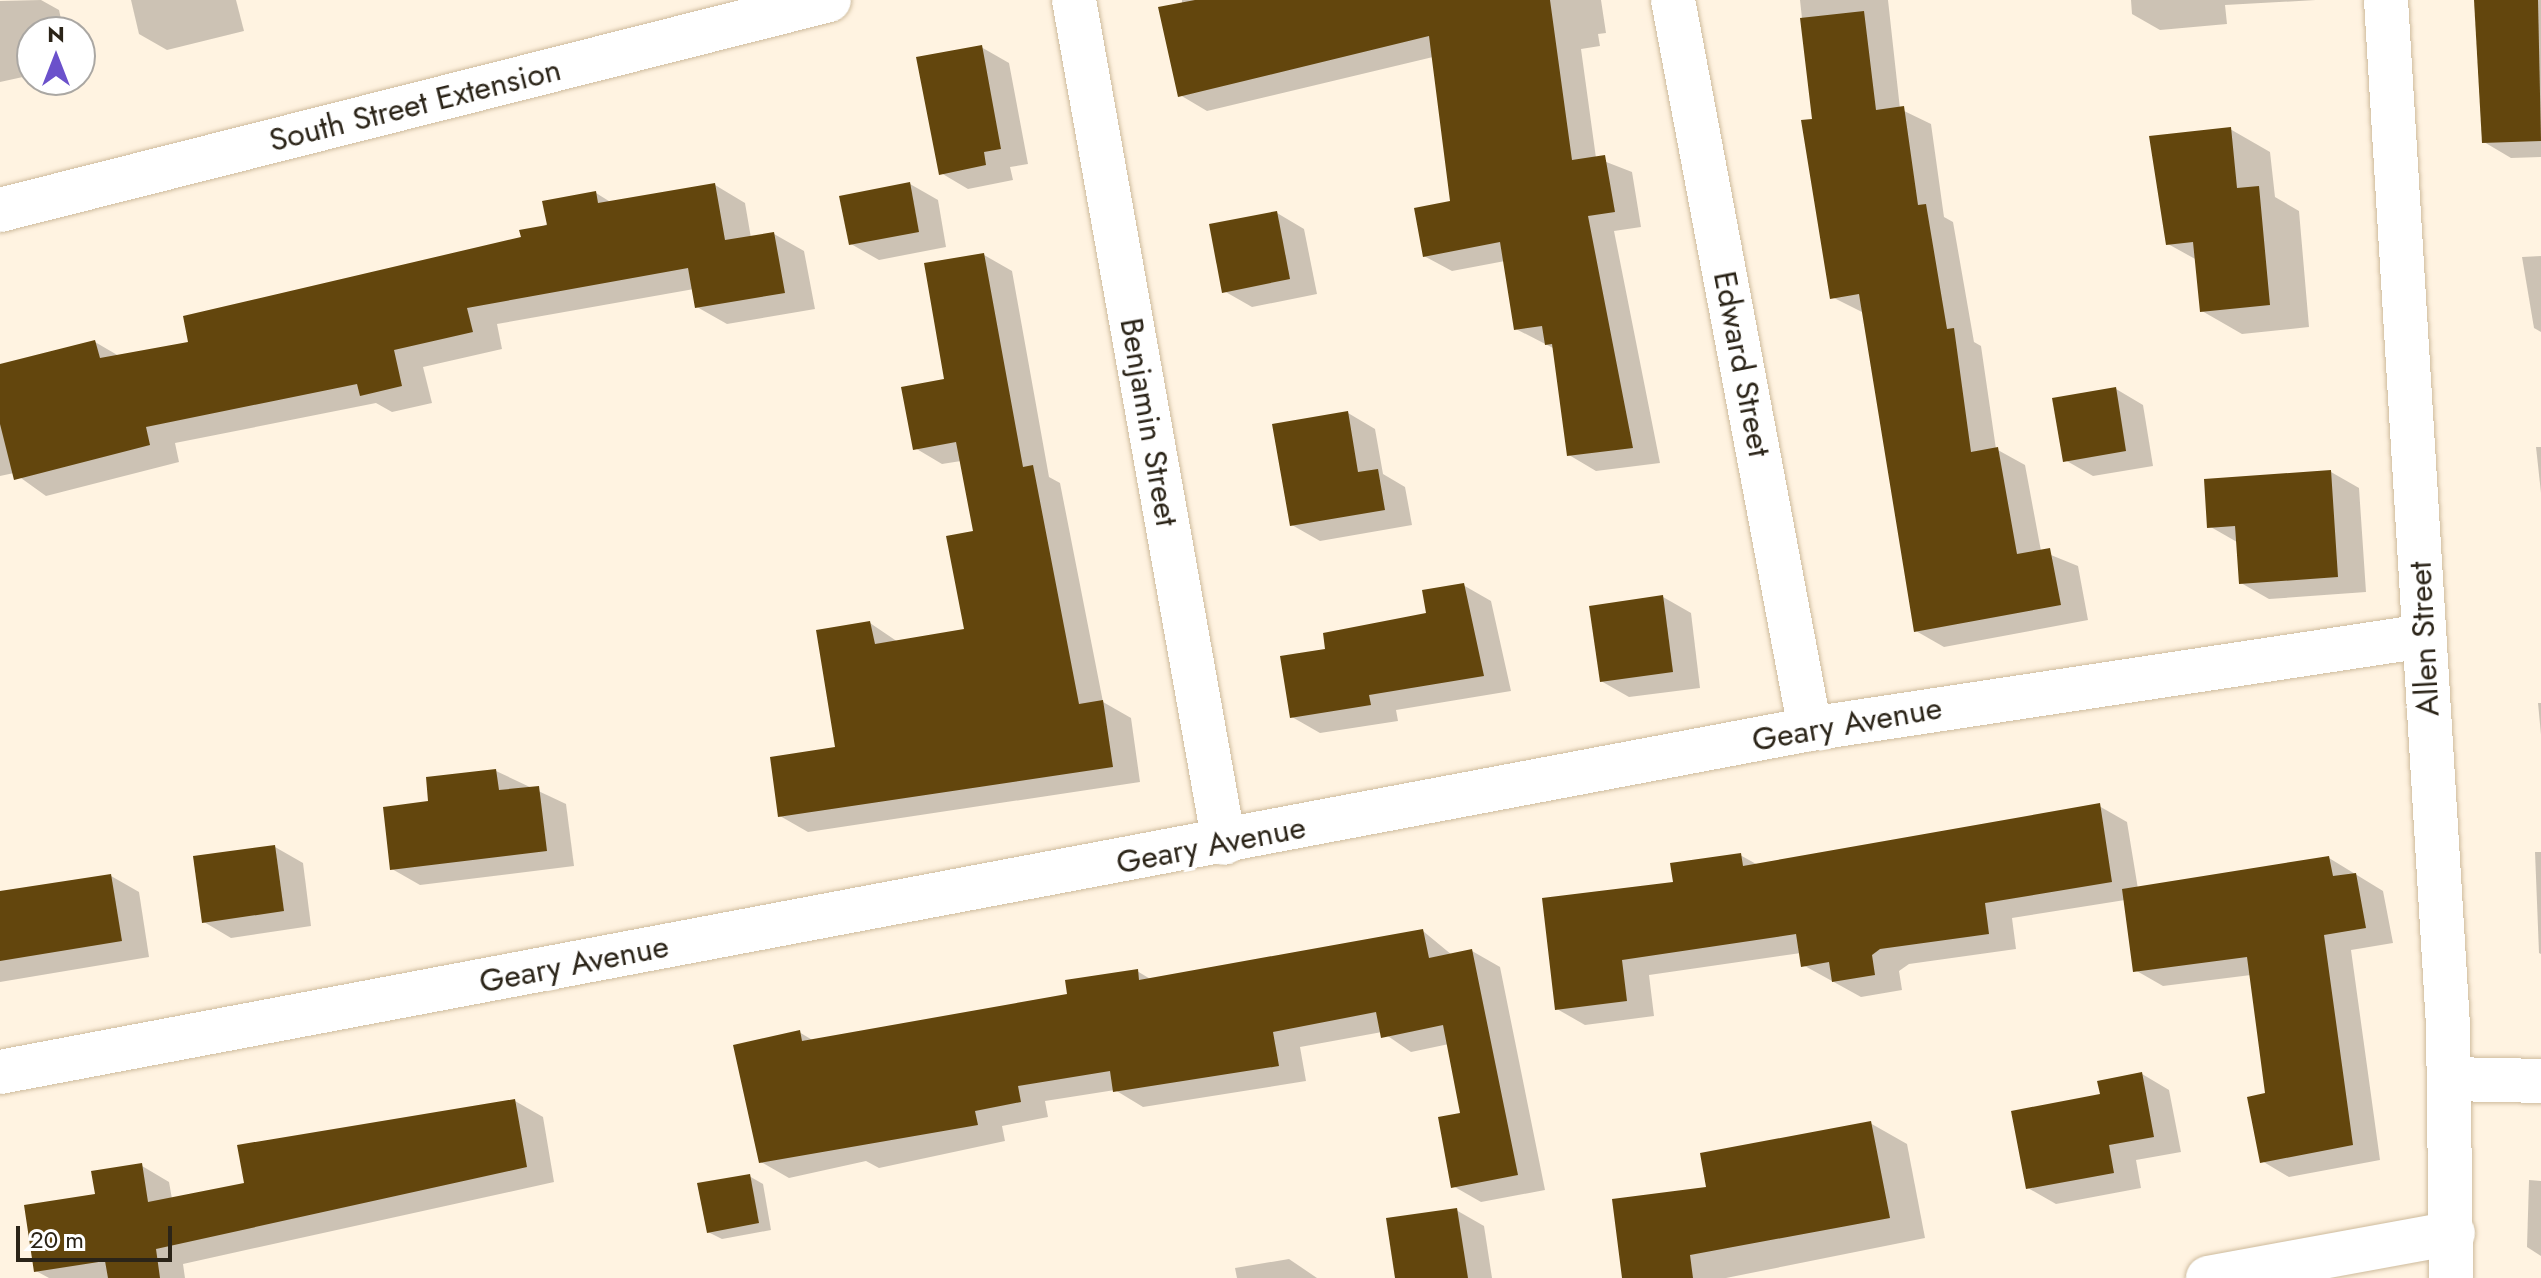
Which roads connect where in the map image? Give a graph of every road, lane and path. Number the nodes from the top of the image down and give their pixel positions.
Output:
1 (829, 0) edge
2 (1074, 0) edge
3 (1673, 0) edge
4 (2386, 0) edge
5 (0, 210) edge
6 (2424, 636) junction
7 (1810, 729) junction
8 (1224, 843) junction
9 (0, 1072) edge
10 (2449, 1079) junction
11 (2541, 1081) edge
12 (2453, 1233) junction
13 (2208, 1278) edge
14 (2451, 1278) edge

1 - 5 street, South Street Extension
2 - 8 street, Benjamin Street
3 - 7 street, Edward Street
4 - 6 street, Allen Street
6 - 7 street, Geary Avenue
6 - 10 street, Allen Street
7 - 8 street, Geary Avenue
8 - 9 street, Geary Avenue
10 - 11 street
10 - 12 street, Allen Street
12 - 13 street
12 - 14 street, Allen Street

